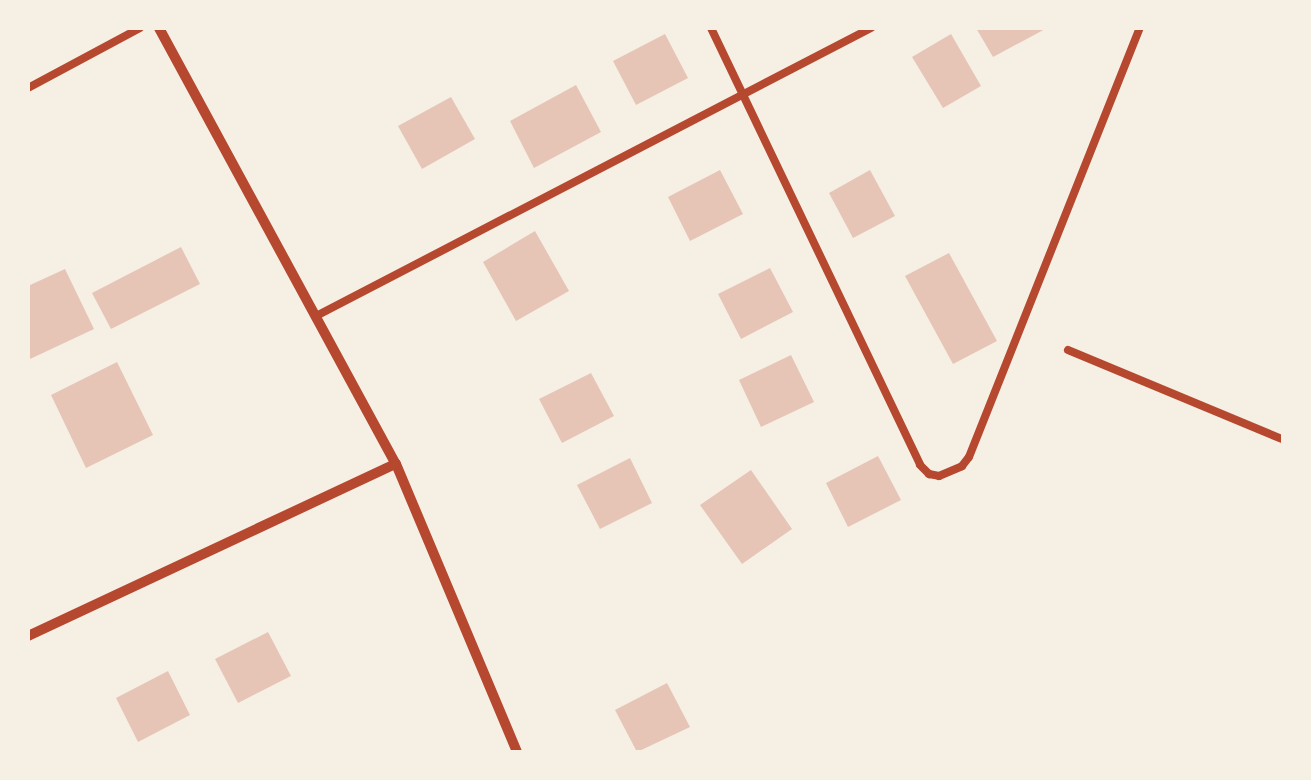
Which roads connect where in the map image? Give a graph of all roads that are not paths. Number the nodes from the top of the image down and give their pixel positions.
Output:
1 (140, 28) edge
2 (159, 28) edge
3 (712, 28) edge
4 (870, 28) edge
5 (1140, 28) edge
6 (28, 88) edge
7 (744, 94) junction
8 (318, 316) junction
9 (1068, 350) dead end
10 (1284, 440) edge
11 (396, 464) junction
12 (28, 636) edge
13 (517, 752) edge

1 - 6 lane
2 - 8 street
3 - 7 lane
4 - 7 lane
5 - 7 lane
7 - 8 lane
8 - 11 street
9 - 10 lane
11 - 12 street
11 - 13 street

